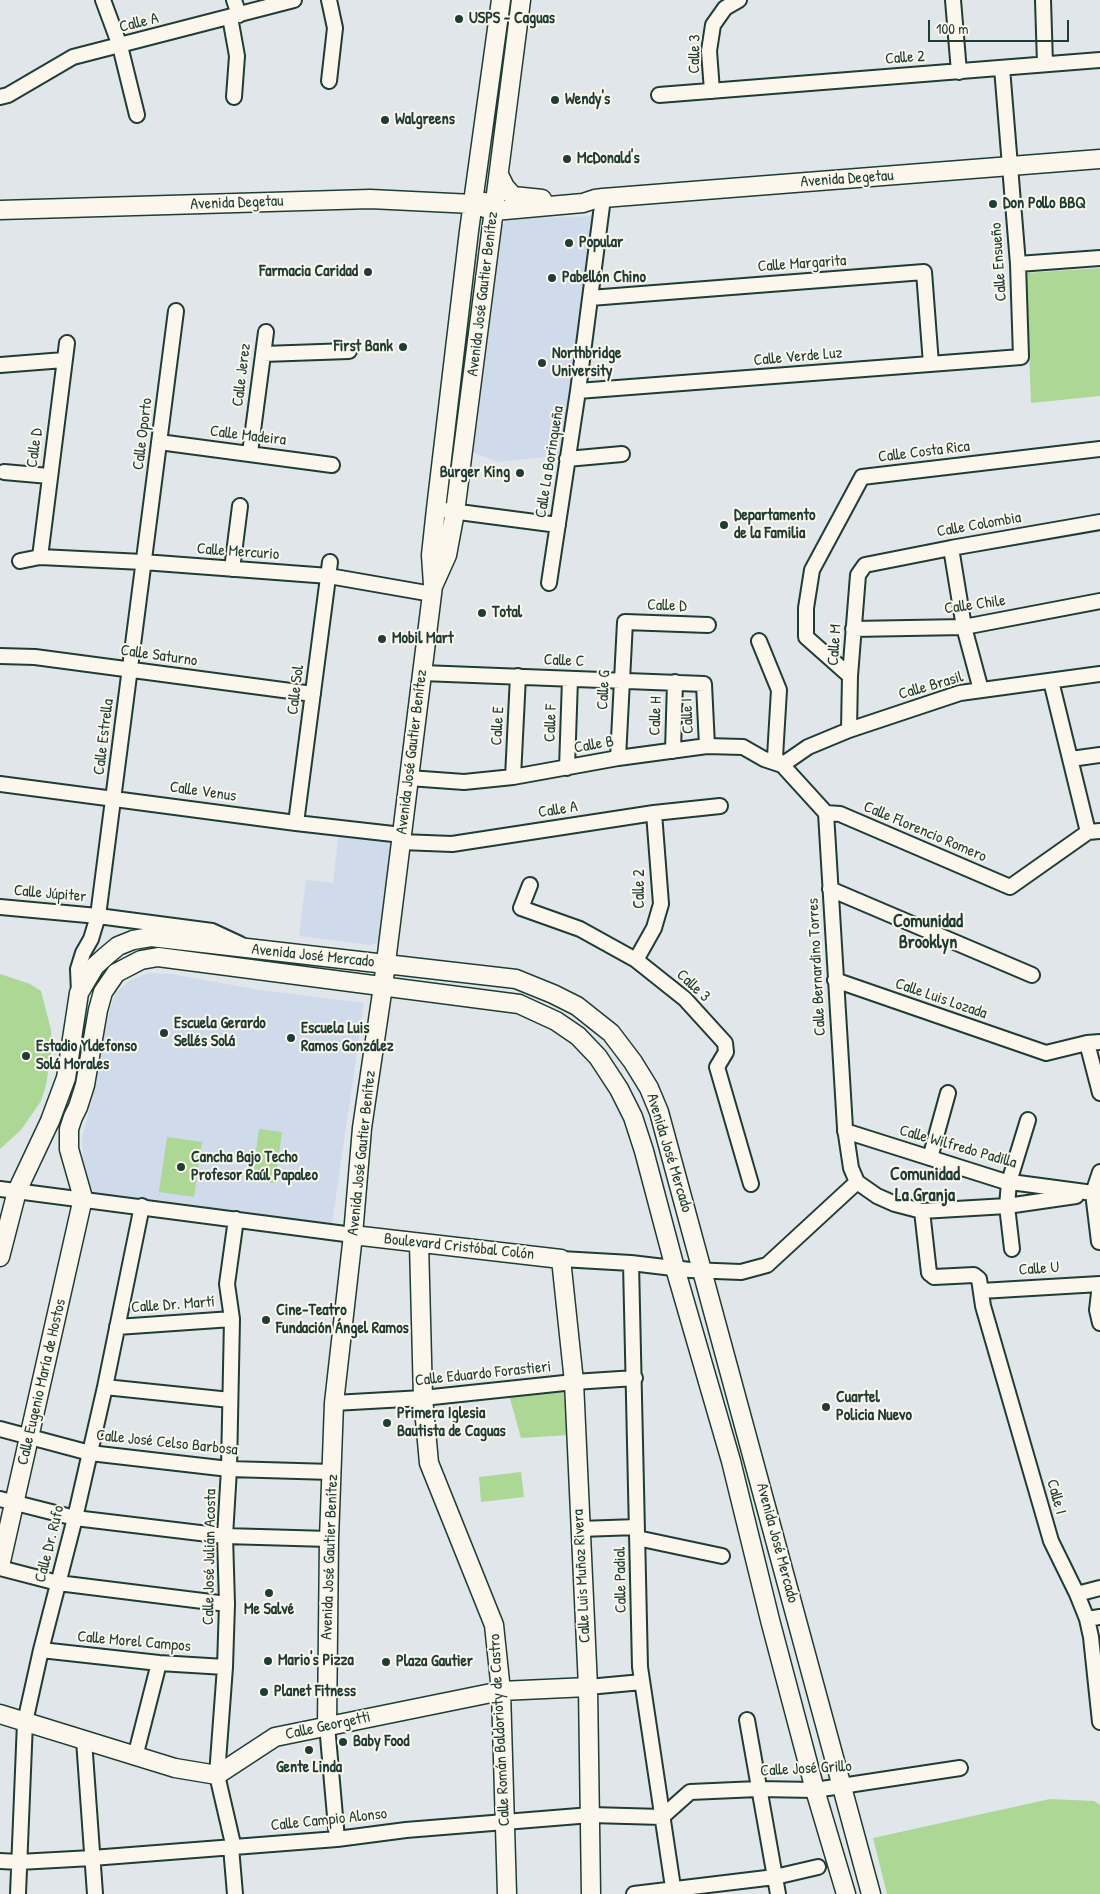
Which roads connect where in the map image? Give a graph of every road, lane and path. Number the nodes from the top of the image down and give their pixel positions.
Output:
1 (103, 0) edge
2 (234, 0) edge
3 (294, 0) edge
4 (329, 0) edge
5 (501, 0) edge
6 (522, 0) edge
7 (739, 0) edge
8 (953, 0) edge
9 (1043, 0) edge
10 (234, 16) junction
11 (120, 46) junction
12 (1100, 60) edge
13 (1045, 64) junction
14 (1002, 68) junction
15 (959, 72) junction
16 (329, 81) dead end
17 (712, 91) junction
18 (659, 95) dead end
19 (0, 97) edge
20 (234, 97) dead end
21 (137, 115) dead end
22 (1100, 159) edge
23 (1010, 166) junction
24 (499, 175) junction
25 (599, 198) junction
26 (543, 199) junction
27 (473, 204) junction
28 (494, 206) junction
29 (0, 210) edge
30 (1100, 258) edge
31 (1018, 264) junction
32 (590, 298) junction
33 (176, 310) dead end
34 (266, 332) dead end
35 (67, 343) dead end
36 (349, 351) dead end
37 (263, 354) junction
38 (1021, 357) joint
39 (64, 360) junction
40 (931, 364) junction
41 (0, 365) edge
42 (578, 392) junction
43 (160, 442) junction
44 (1100, 449) edge
45 (250, 453) junction
46 (622, 454) dead end
47 (567, 459) junction
48 (332, 465) dead end
49 (4, 472) dead end
50 (49, 476) junction
51 (240, 506) dead end
52 (436, 509) junction
53 (455, 512) junction
54 (1100, 522) edge
55 (558, 525) junction
56 (951, 548) junction
57 (40, 557) junction
58 (20, 561) dead end
59 (143, 562) junction
60 (864, 565) joint
61 (232, 569) junction
62 (329, 569) junction
63 (550, 583) dead end
64 (433, 589) junction
65 (1100, 601) edge
66 (625, 622) joint
67 (708, 625) dead end
68 (964, 627) junction
69 (853, 629) junction
70 (759, 641) dead end
71 (0, 656) edge
72 (129, 670) junction
73 (422, 673) junction
74 (1100, 674) edge
75 (518, 676) junction
76 (850, 676) junction
77 (570, 679) junction
78 (622, 681) junction
79 (1051, 681) junction
80 (675, 682) junction
81 (704, 684) joint
82 (981, 690) junction
83 (313, 694) junction
84 (849, 730) junction
85 (707, 746) junction
86 (673, 751) junction
87 (1100, 755) edge
88 (618, 758) junction
89 (1072, 759) junction
90 (782, 765) junction
91 (567, 768) junction
92 (513, 777) junction
93 (409, 778) junction
94 (0, 784) edge
95 (114, 798) junction
96 (720, 806) dead end
97 (654, 813) junction
98 (826, 813) junction
99 (296, 823) junction
100 (1094, 831) edge
101 (401, 838) junction
102 (530, 885) dead end
103 (830, 890) junction
104 (0, 907) edge
105 (98, 916) junction
106 (251, 949) junction
107 (636, 960) junction
108 (385, 964) junction
109 (1032, 975) dead end
110 (835, 980) junction
111 (383, 986) junction
112 (79, 993) junction
113 (1093, 1042) edge
114 (948, 1093) dead end
115 (1100, 1093) edge
116 (1028, 1120) dead end
117 (846, 1131) junction
118 (42, 1139) junction
119 (69, 1149) junction
120 (930, 1158) junction
121 (1100, 1172) edge
122 (857, 1182) junction
123 (1008, 1182) junction
124 (751, 1184) dead end
125 (8, 1190) edge
126 (1097, 1194) edge
127 (83, 1198) junction
128 (142, 1206) junction
129 (1007, 1206) junction
130 (922, 1211) junction
131 (236, 1219) junction
132 (353, 1235) junction
133 (1098, 1242) dead end
134 (419, 1243) junction
135 (1012, 1249) dead end
136 (0, 1257) edge
137 (561, 1258) junction
138 (631, 1263) junction
139 (674, 1268) junction
140 (703, 1270) junction
141 (1100, 1284) edge
142 (981, 1291) junction
143 (232, 1319) junction
144 (1100, 1323) edge
145 (117, 1327) junction
146 (635, 1378) junction
147 (574, 1382) junction
148 (105, 1387) junction
149 (423, 1398) junction
150 (230, 1400) junction
151 (334, 1403) junction
152 (0, 1429) edge
153 (30, 1437) junction
154 (90, 1453) junction
155 (229, 1469) junction
156 (332, 1472) junction
157 (7, 1501) edge
158 (75, 1518) junction
159 (580, 1529) junction
160 (637, 1532) junction
161 (225, 1536) junction
162 (329, 1539) junction
163 (722, 1556) dead end
164 (0, 1567) edge
165 (58, 1583) junction
166 (1100, 1588) edge
167 (1077, 1594) junction
168 (227, 1604) junction
169 (1093, 1618) edge
170 (40, 1650) junction
171 (158, 1663) junction
172 (225, 1666) junction
173 (642, 1682) junction
174 (588, 1687) junction
175 (501, 1691) junction
176 (0, 1714) edge
177 (1099, 1716) edge
178 (746, 1720) dead end
179 (25, 1722) junction
180 (327, 1725) junction
181 (84, 1740) junction
182 (135, 1757) junction
183 (960, 1768) dead end
184 (217, 1775) junction
185 (843, 1786) junction
186 (758, 1789) junction
187 (815, 1790) junction
188 (591, 1815) junction
189 (662, 1817) junction
190 (506, 1821) junction
191 (337, 1839) junction
192 (231, 1847) junction
193 (92, 1858) junction
194 (0, 1861) edge
195 (19, 1862) junction
196 (818, 1867) dead end
197 (775, 1876) junction
198 (674, 1892) edge
199 (18, 1894) edge
200 (95, 1894) edge
201 (234, 1894) edge
202 (507, 1894) edge
203 (591, 1894) edge
204 (634, 1894) edge
205 (778, 1894) edge
206 (846, 1894) edge
207 (871, 1894) edge

1 - 11 street
2 - 10 street
3 - 10 street, Calle A
4 - 16 street
5 - 27 main road, Avenida José Gautier Benítez
6 - 24 main road, Avenida José Gautier Benítez
7 - 17 street, Calle 3
8 - 15 street
9 - 13 street
10 - 11 street, Calle A
10 - 20 street
11 - 19 street, Calle A
11 - 21 street
12 - 13 street, Calle 2
13 - 14 street, Calle 2
14 - 15 street, Calle 2
14 - 23 street, Calle Ensueño
15 - 17 street, Calle 2
17 - 18 street, Calle 2
22 - 23 main road, Avenida Degetau
23 - 25 main road, Avenida Degetau
23 - 31 street, Calle Ensueño
24 - 26 main road
24 - 28 main road, Avenida José Gautier Benítez
25 - 26 main road, Avenida Degetau
25 - 28 main road, Avenida Degetau
25 - 32 street, Calle La Borinqueña
26 - 28 main road, Avenida Degetau
27 - 28 main road, Avenida Degetau
27 - 29 main road, Avenida Degetau
27 - 52 main road, Avenida José Gautier Benítez
28 - 53 main road, Avenida José Gautier Benítez
30 - 31 street
31 - 38 street, Calle Ensueño
32 - 40 street, Calle Margarita
32 - 42 street, Calle La Borinqueña
33 - 43 street, Calle Oporto
34 - 37 street, Calle Jerez
35 - 39 street, Calle D
36 - 37 street
37 - 45 street, Calle Jerez
38 - 40 street, Calle Verde Luz
39 - 41 street
39 - 50 street, Calle D
40 - 42 street, Calle Verde Luz
42 - 47 street, Calle La Borinqueña
43 - 45 street, Calle Madeira
43 - 59 street, Calle Oporto
44 - 76 street, Calle Costa Rica
45 - 48 street, Calle Madeira
46 - 47 street
47 - 55 street, Calle La Borinqueña
49 - 50 street
50 - 57 street, Calle D
51 - 61 street
52 - 53 street
52 - 64 main road, Avenida José Gautier Benítez
53 - 55 street
53 - 64 main road, Avenida José Gautier Benítez
54 - 56 street, Calle Colombia
55 - 63 street, Calle La Borinqueña
56 - 60 street, Calle Colombia
56 - 68 street
57 - 58 street, Calle Mercurio
57 - 59 street, Calle Mercurio
59 - 61 street, Calle Mercurio
59 - 72 street, Calle Estrella
60 - 69 street, Calle M
61 - 62 street, Calle Mercurio
62 - 64 street, Calle Mercurio
62 - 83 street, Calle Sol
64 - 73 main road, Avenida José Gautier Benítez
65 - 68 street, Calle Chile
66 - 67 street, Calle D
66 - 78 street, Calle G
68 - 69 street, Calle Chile
68 - 82 street
69 - 76 street, Calle M
70 - 90 street
71 - 72 street, Calle Saturno
72 - 83 street, Calle Saturno
72 - 95 street, Calle Estrella
73 - 75 street, Calle C
73 - 93 main road, Avenida José Gautier Benítez
74 - 79 street, Calle Brasil
75 - 77 street, Calle C
75 - 92 street, Calle E
76 - 84 street, Calle M
77 - 78 street, Calle C
77 - 91 street, Calle F
78 - 80 street, Calle C
78 - 88 street, Calle G
79 - 82 street, Calle Brasil
79 - 89 street
80 - 81 street, Calle C
80 - 86 street, Calle H
81 - 85 street, Calle I
82 - 84 street, Calle Brasil
83 - 99 street, Calle Sol
84 - 90 street, Calle Brasil
85 - 86 street, Calle B
85 - 90 street, Calle B
86 - 88 street, Calle B
87 - 89 street
88 - 91 street, Calle B
89 - 100 street
90 - 98 street
91 - 92 street, Calle B
92 - 93 street, Calle B
93 - 101 main road, Avenida José Gautier Benítez
94 - 95 street, Calle Venus
95 - 99 street, Calle Venus
95 - 105 street, Calle Estrella
96 - 97 street, Calle A
97 - 101 street, Calle A
97 - 107 street, Calle 2
98 - 100 street, Calle Florencio Romero
98 - 103 street, Calle Bernardino Torres
99 - 101 street, Calle Venus
101 - 108 main road, Avenida José Gautier Benítez
102 - 107 street, Calle 3
103 - 109 street
103 - 110 street, Calle Bernardino Torres
104 - 105 street, Calle Júpiter
105 - 106 street, Calle Júpiter
105 - 112 street, Calle Estrella
106 - 108 main road, Avenida José Mercado
106 - 112 main road, Avenida José Mercado
107 - 124 street, Calle 3
108 - 111 main road, Avenida José Gautier Benítez
108 - 140 main road, Avenida José Mercado
110 - 113 street, Calle Luis Lozada
110 - 117 street, Calle Bernardino Torres
111 - 119 main road, Avenida José Mercado
111 - 132 main road, Avenida José Gautier Benítez
111 - 139 main road, Avenida José Mercado
112 - 118 main road, Avenida José Mercado
113 - 115 street
114 - 120 street
116 - 123 street
117 - 120 street, Calle Wilfredo Padilla
117 - 122 street, Calle Bernardino Torres
118 - 119 main road
118 - 125 main road, Avenida José Mercado
119 - 127 main road, Avenida José Mercado
120 - 123 street, Calle Wilfredo Padilla
121 - 126 street
122 - 130 street
122 - 140 street, Boulevard Cristóbal Colón
123 - 126 street, Calle Wilfredo Padilla
123 - 129 street
125 - 127 street, Boulevard Cristóbal Colón
125 - 136 main road, Avenida José Mercado
126 - 129 street
126 - 133 street
127 - 128 street, Boulevard Cristóbal Colón
127 - 153 main road, Calle Eugenio María de Hostos
128 - 131 street, Boulevard Cristóbal Colón
128 - 145 street, Calle Dr. Rufo
129 - 130 street
129 - 135 street
130 - 142 street
131 - 132 street, Boulevard Cristóbal Colón
131 - 143 street, Calle José Julián Acosta
132 - 134 main road, Boulevard Cristóbal Colón
132 - 151 main road, Avenida José Gautier Benítez
134 - 137 main road, Boulevard Cristóbal Colón
134 - 149 main road, Calle Román Baldorioty de Castro
137 - 138 street, Boulevard Cristóbal Colón
137 - 147 main road, Calle Luis Muñoz Rivera
138 - 139 street, Boulevard Cristóbal Colón
138 - 146 street, Calle Padial
139 - 140 street, Boulevard Cristóbal Colón
139 - 187 main road, Avenida José Mercado
140 - 185 main road, Avenida José Mercado
141 - 142 street, Calle U
141 - 144 street
142 - 167 street, Calle I
143 - 145 street, Calle Dr. Martí
143 - 150 street, Calle José Julián Acosta
145 - 148 street, Calle Dr. Rufo
146 - 147 street, Calle Eduardo Forastieri
146 - 160 street, Calle Padial
147 - 149 street, Calle Eduardo Forastieri
147 - 159 main road, Calle Luis Muñoz Rivera
148 - 150 street
148 - 154 street, Calle Dr. Rufo
149 - 151 street, Calle Eduardo Forastieri
149 - 175 main road, Calle Román Baldorioty de Castro
150 - 155 street, Calle José Julián Acosta
151 - 156 main road, Avenida José Gautier Benítez
152 - 153 street, Calle José Celso Barbosa
153 - 154 street, Calle José Celso Barbosa
153 - 157 main road, Calle Eugenio María de Hostos
154 - 155 street, Calle José Celso Barbosa
154 - 158 street, Calle Dr. Rufo
155 - 156 street, Calle José Celso Barbosa
155 - 161 street, Calle José Julián Acosta
156 - 162 main road, Avenida José Gautier Benítez
157 - 158 street
157 - 164 main road, Calle Eugenio María de Hostos
158 - 161 street
158 - 165 street, Calle Dr. Rufo
159 - 160 street
159 - 174 main road, Calle Luis Muñoz Rivera
160 - 163 street
160 - 173 street, Calle Padial
161 - 162 street
161 - 168 street, Calle José Julián Acosta
162 - 180 main road, Avenida José Gautier Benítez
164 - 165 street
165 - 168 street
165 - 170 street, Calle Dr. Rufo
166 - 167 street
167 - 169 street, Calle I
168 - 172 street, Calle José Julián Acosta
169 - 177 street, Calle I
170 - 171 street, Calle Morel Campos
170 - 179 street, Calle Dr. Rufo
171 - 172 street, Calle Morel Campos
171 - 182 street
172 - 184 street, Calle José Julián Acosta
173 - 174 street, Calle Georgetti
173 - 189 street, Calle Padial
174 - 175 main road, Calle Georgetti
174 - 188 main road, Calle Luis Muñoz Rivera
175 - 180 main road, Calle Georgetti
175 - 190 main road, Calle Román Baldorioty de Castro
176 - 179 main road
178 - 186 street
179 - 181 main road
179 - 195 street, Calle Dr. Rufo
180 - 184 main road, Calle Georgetti
180 - 191 street
181 - 182 main road
181 - 193 street
182 - 184 main road
183 - 185 street, Calle José Grillo
184 - 192 street, Calle José Julián Acosta
185 - 187 street, Calle José Grillo
185 - 207 main road, Avenida José Mercado
186 - 187 street, Calle José Grillo
186 - 189 street, Calle José Grillo
186 - 197 street
187 - 206 main road, Avenida José Mercado
188 - 189 street, Calle Campio Alonso
188 - 190 street, Calle Campio Alonso
188 - 203 main road, Calle Luis Muñoz Rivera
189 - 198 street, Calle Padial
190 - 191 street, Calle Campio Alonso
190 - 202 main road, Calle Román Baldorioty de Castro
191 - 192 street, Calle Campio Alonso
192 - 193 street, Calle Campio Alonso
192 - 201 street, Calle José Julián Acosta
193 - 195 street, Calle Campio Alonso
193 - 200 street
194 - 195 street, Calle Campio Alonso
195 - 199 street, Calle Dr. Rufo
196 - 197 street
197 - 198 street
197 - 205 street
198 - 204 street

